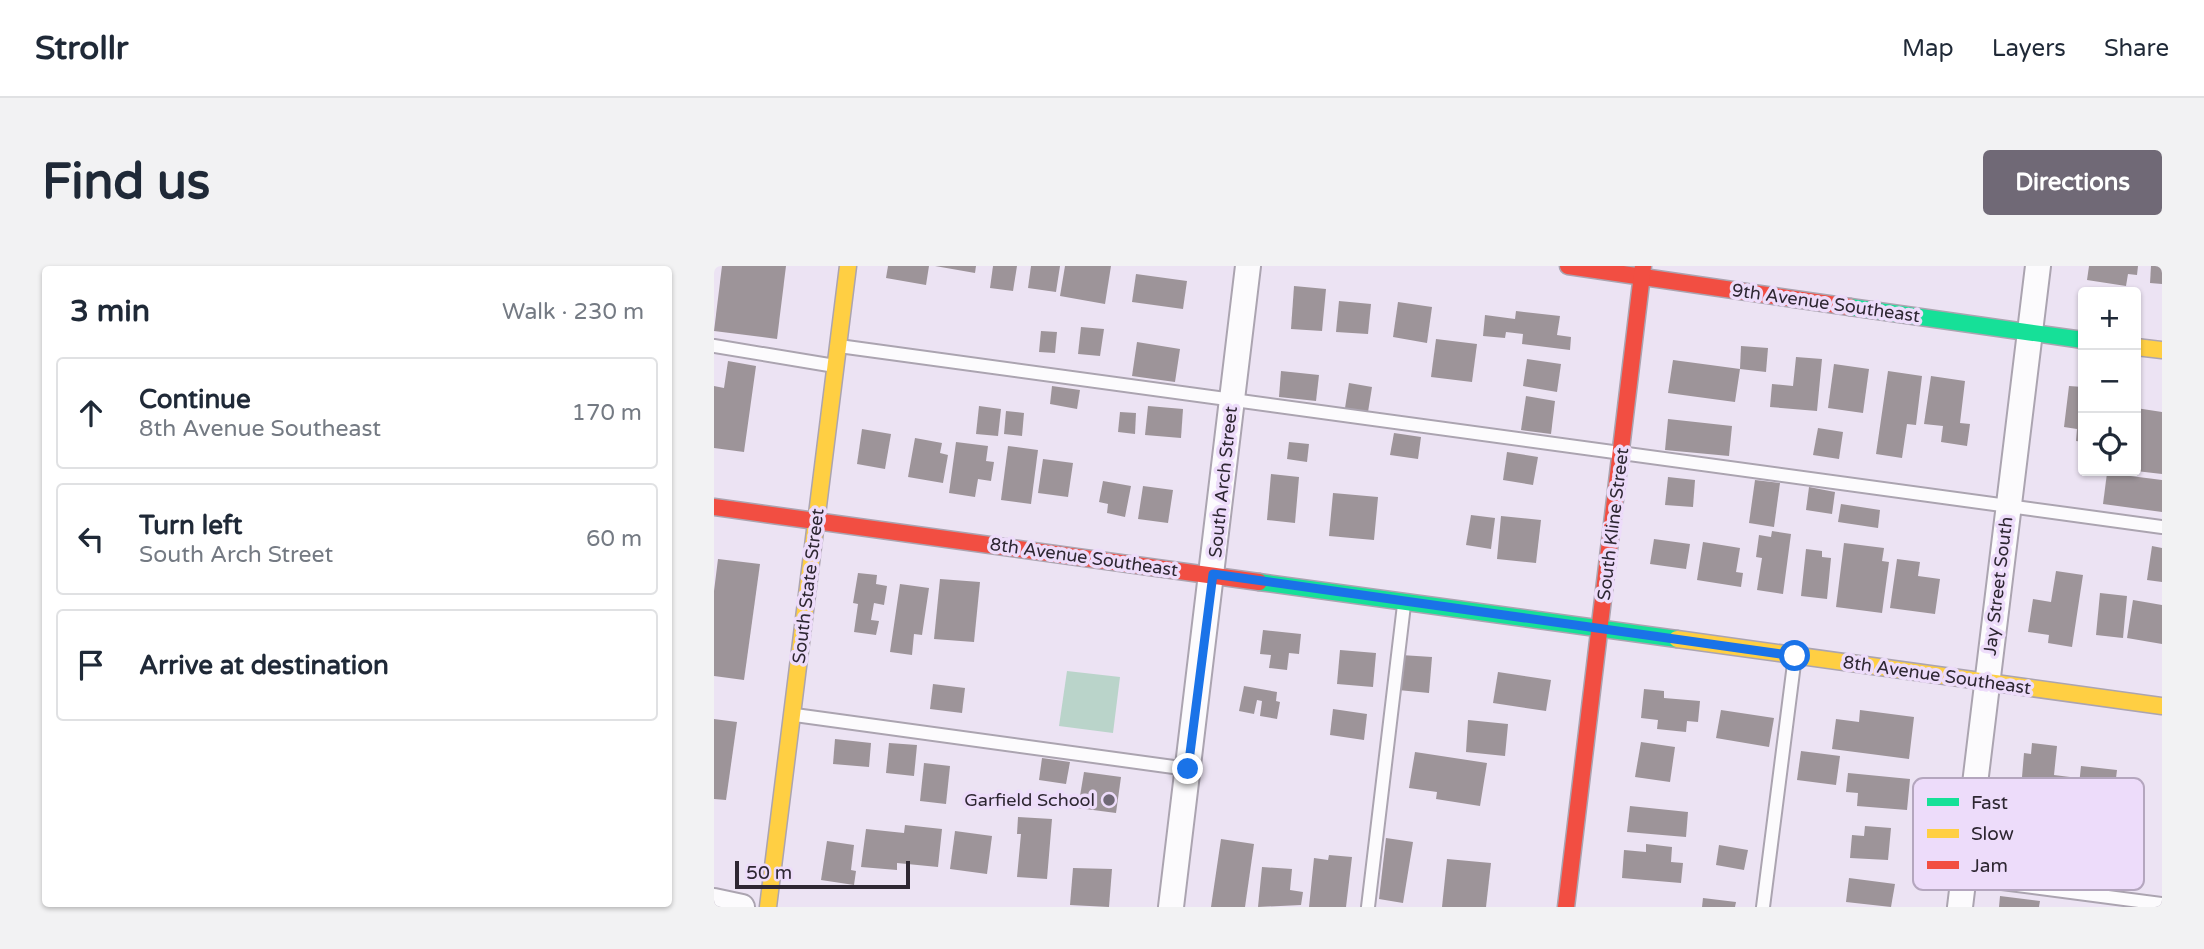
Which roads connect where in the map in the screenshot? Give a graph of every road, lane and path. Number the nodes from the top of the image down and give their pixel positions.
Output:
1 (848, 266) edge
2 (1248, 266) edge
3 (1568, 266) edge
4 (2038, 266) edge
5 (1642, 271) edge
6 (2030, 333) junction
7 (2078, 339) edge
8 (714, 346) edge
9 (839, 346) junction
10 (2141, 348) edge
11 (2162, 350) edge
12 (836, 366) junction
13 (1233, 399) junction
14 (1622, 451) junction
15 (2008, 506) junction
16 (714, 507) edge
17 (816, 521) junction
18 (2162, 527) edge
19 (1213, 574) junction
20 (1405, 601) junction
21 (1601, 628) junction
22 (1795, 656) junction
23 (1987, 682) junction
24 (2162, 706) edge
25 (792, 714) junction
26 (1188, 769) junction
27 (1975, 778) edge
28 (2055, 890) edge
29 (714, 901) edge
30 (2162, 904) edge
31 (742, 907) edge
32 (768, 907) edge
33 (1171, 907) edge
34 (1368, 907) edge
35 (1566, 907) edge
36 (1763, 907) edge

1 - 9 street, South State Street
2 - 13 street, South Arch Street
3 - 5 street, 9th Avenue Southeast
4 - 6 street, Jay Street South
5 - 6 street, 9th Avenue Southeast
5 - 14 street, South Kline Street
6 - 7 street, 9th Avenue Southeast
6 - 15 street, Jay Street South
8 - 12 lane
9 - 12 street, South State Street
9 - 13 lane
10 - 11 street
12 - 17 street, South State Street
13 - 14 lane
13 - 19 street, South Arch Street
14 - 15 lane
14 - 21 street, South Kline Street
15 - 18 lane
15 - 23 street, Jay Street South
16 - 17 street, 8th Avenue Southeast
17 - 19 street, 8th Avenue Southeast
17 - 25 street, South State Street
19 - 20 street, 8th Avenue Southeast
19 - 26 street, South Arch Street
20 - 21 street, 8th Avenue Southeast
20 - 34 lane
21 - 22 street, 8th Avenue Southeast
21 - 35 street, South Kline Street
22 - 23 street, 8th Avenue Southeast
22 - 36 lane
23 - 24 street, 8th Avenue Southeast
23 - 27 street, Jay Street South
25 - 26 lane
25 - 32 street, South State Street
26 - 33 street, South Arch Street
28 - 30 lane
29 - 31 street

